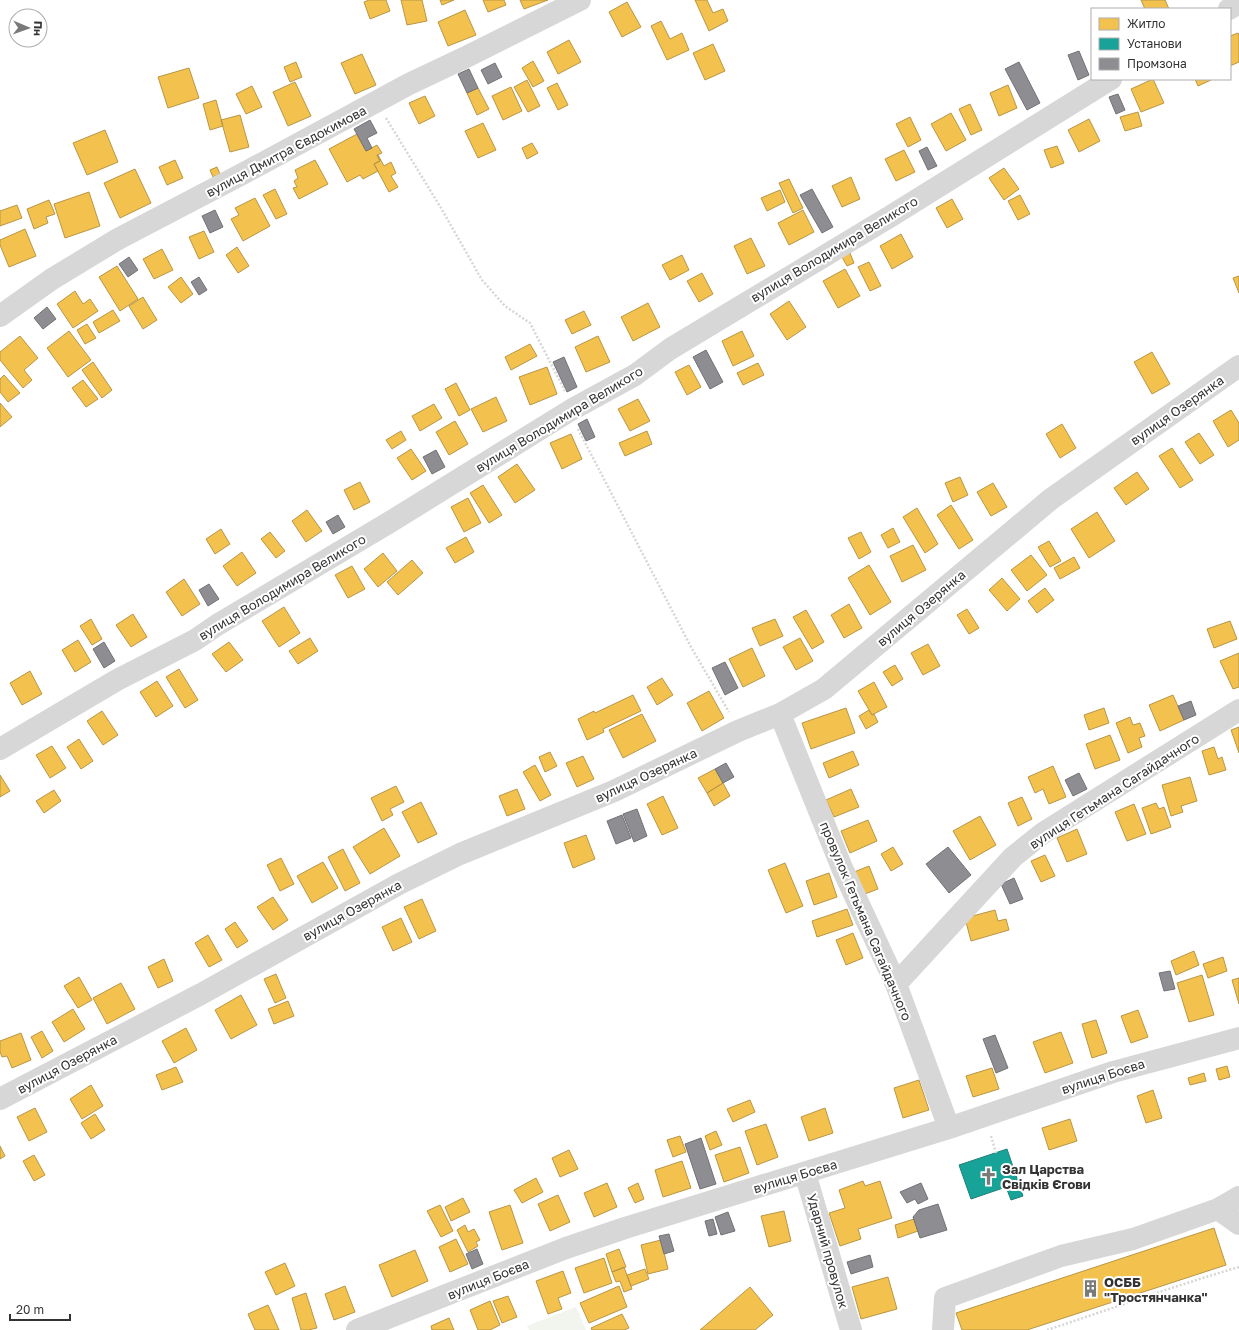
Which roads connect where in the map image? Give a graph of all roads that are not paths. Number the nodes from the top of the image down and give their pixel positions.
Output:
1 (580, 0) edge
2 (1109, 80) edge
3 (0, 316) edge
4 (1239, 366) edge
5 (1239, 710) edge
6 (780, 714) junction
7 (0, 749) edge
8 (896, 984) junction
9 (1239, 1038) edge
10 (0, 1099) edge
11 (949, 1128) junction
12 (805, 1173) junction
13 (1239, 1197) edge
14 (1218, 1209) junction
15 (1239, 1224) edge
16 (357, 1330) edge
17 (851, 1330) edge
18 (943, 1330) edge

1 - 3 street, вулиця Дмитра Євдокимова
2 - 7 street, вулиця Володимира Великого
4 - 6 street, вулиця Озерянка
5 - 8 street, вулиця Гетьмана Сагайдачного
6 - 8 street, провулок Гетьмана Сагайдачного
6 - 10 street, вулиця Озерянка
8 - 11 street, провулок Гетьмана Сагайдачного
9 - 11 street, вулиця Боєва
11 - 12 street, вулиця Боєва
12 - 16 street, вулиця Боєва
12 - 17 street, Ударний провулок
13 - 14 street
14 - 15 street
14 - 18 street

